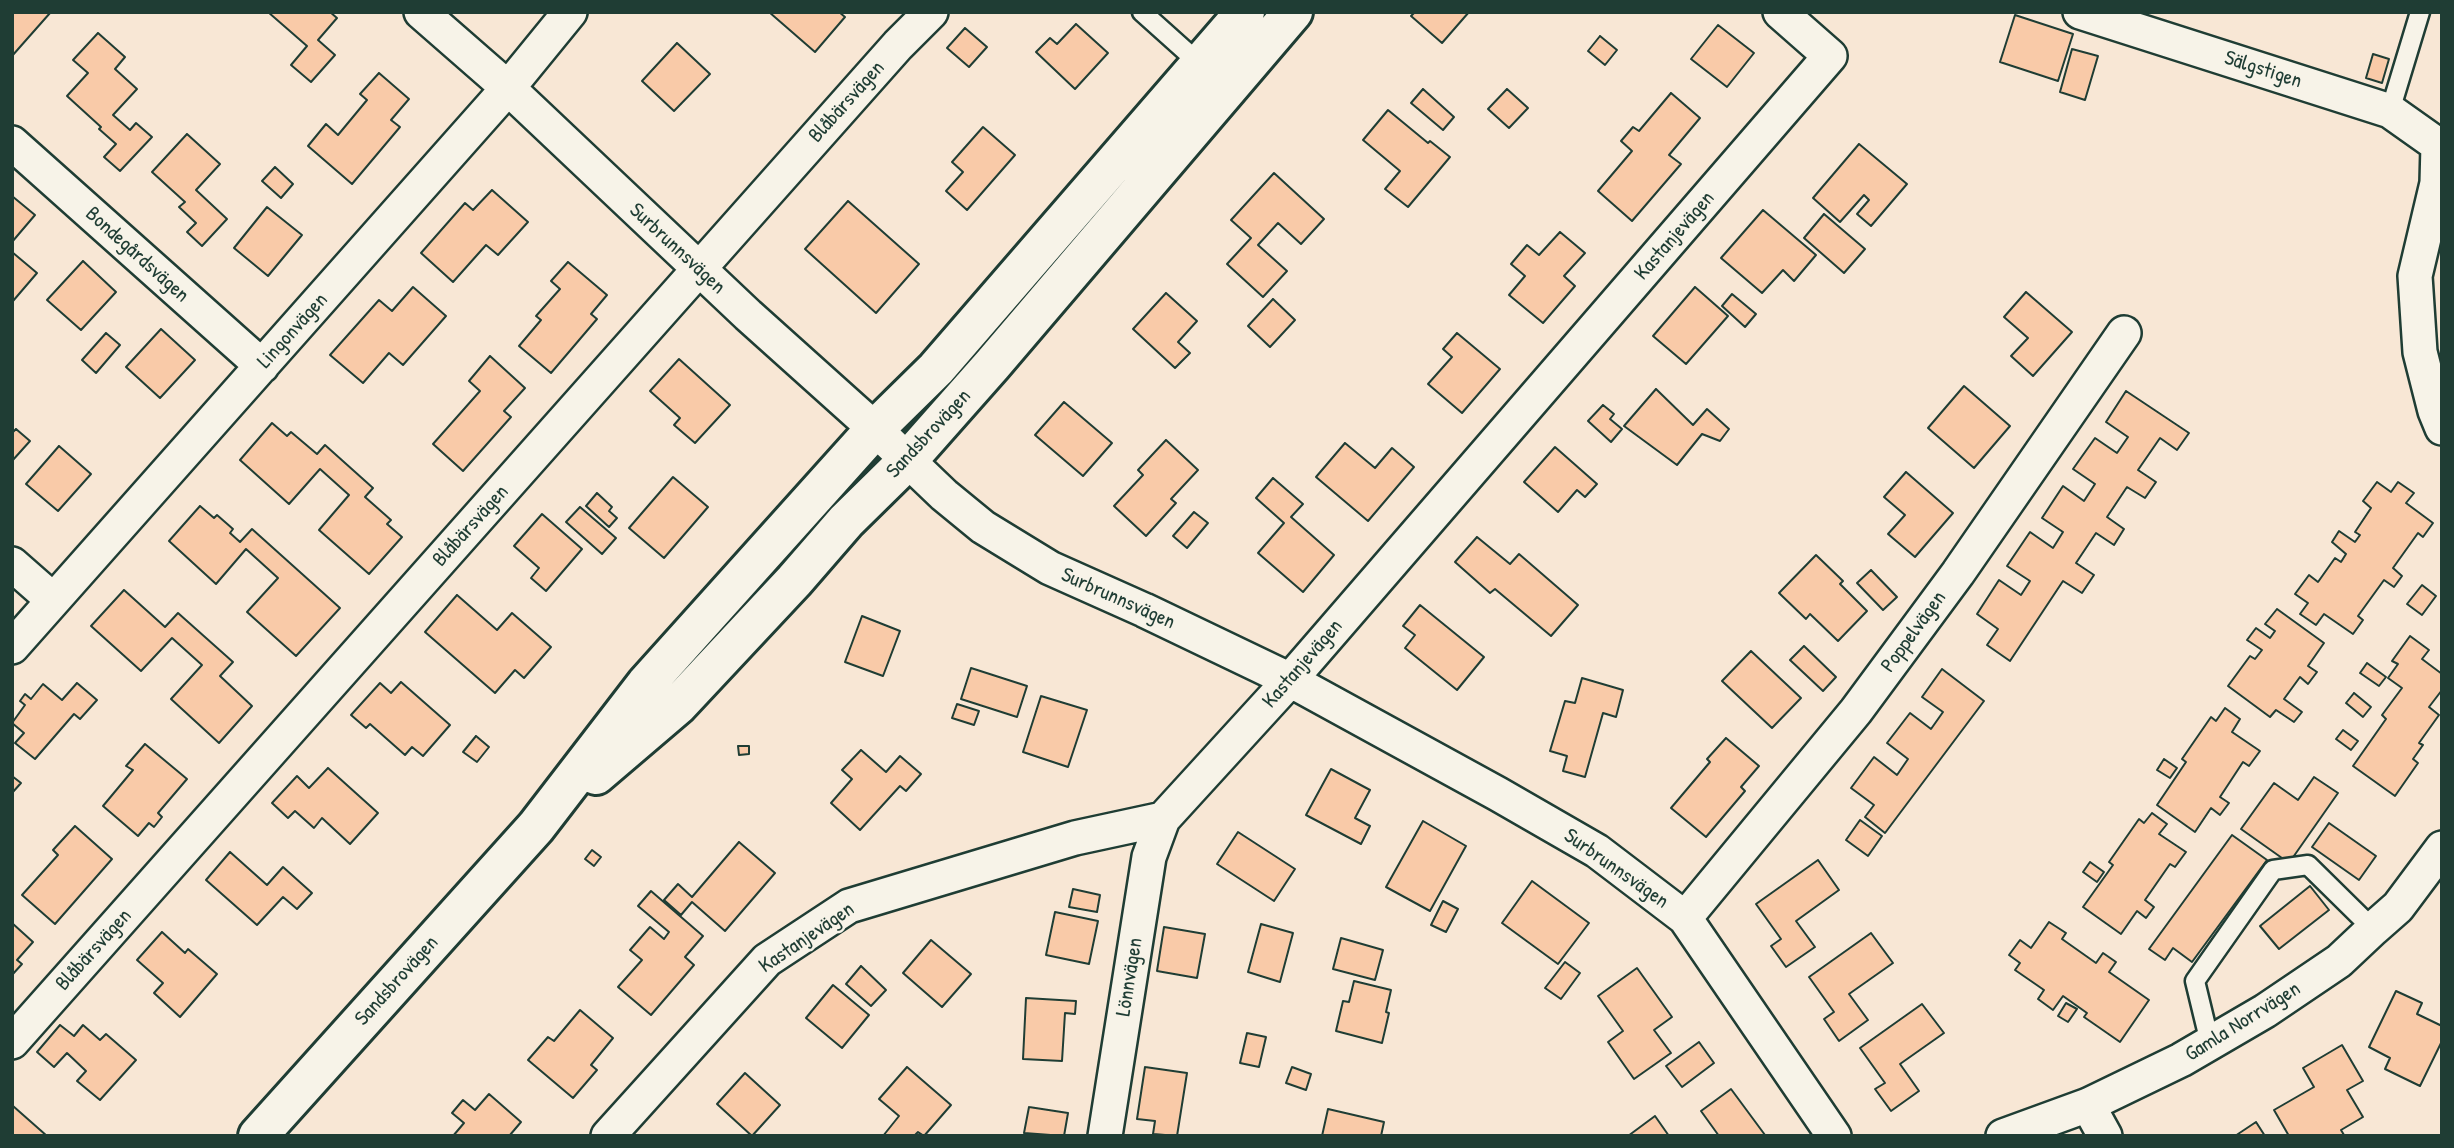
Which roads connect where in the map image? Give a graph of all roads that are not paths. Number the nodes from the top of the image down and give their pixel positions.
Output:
1 (421, 12) edge
2 (570, 12) edge
3 (931, 12) edge
4 (1142, 12) edge
5 (1245, 12) edge
6 (1293, 12) edge
7 (1780, 12) edge
8 (2080, 12) edge
9 (2420, 12) edge
10 (1200, 64) junction
11 (508, 88) junction
12 (2390, 111) junction
13 (12, 143) edge
14 (699, 269) junction
15 (2124, 333) dead end
16 (262, 366) junction
17 (2442, 428) edge
18 (875, 429) junction
19 (908, 460) junction
20 (12, 564) edge
21 (53, 600) junction
22 (12, 647) edge
23 (1290, 680) junction
24 (1163, 819) junction
25 (536, 827) junction
26 (2442, 848) edge
27 (1685, 918) junction
28 (2373, 929) junction
29 (12, 1042) edge
30 (2210, 1043) junction
31 (2088, 1105) junction
32 (258, 1136) edge
33 (608, 1136) edge
34 (1105, 1136) edge
35 (1834, 1136) edge
36 (2003, 1136) edge
37 (2105, 1136) edge

1 - 11 street, Surbrunnsvägen
2 - 11 street, Lingonvägen
3 - 14 street, Blåbärsvägen
4 - 10 lane
5 - 10 main road, Sandsbrovägen
6 - 19 main road, Sandsbrovägen
7 - 23 street, Kastanjevägen
8 - 12 street, Sälgstigen
9 - 12 lane
10 - 18 main road, Sandsbrovägen
11 - 14 street, Surbrunnsvägen
11 - 16 street, Lingonvägen
12 - 17 street, Sälgstigen
13 - 16 street, Bondegårdsvägen
14 - 18 street, Surbrunnsvägen
14 - 29 street, Blåbärsvägen
15 - 27 street, Poppelvägen
16 - 21 street, Lingonvägen
18 - 19 street, Surbrunnsvägen
18 - 25 main road, Sandsbrovägen
19 - 23 street, Surbrunnsvägen
19 - 25 main road, Sandsbrovägen
20 - 21 street
21 - 22 street, Lingonvägen
23 - 24 street, Kastanjevägen
23 - 27 street, Surbrunnsvägen
24 - 33 street, Kastanjevägen
24 - 34 street, Lönnvägen
25 - 32 main road, Sandsbrovägen
26 - 28 street, Gamla Norrvägen
27 - 35 street, Surbrunnsvägen
28 - 30 street, Gamla Norrvägen
28 - 30 lane
30 - 31 street, Gamla Norrvägen
31 - 36 street, Gamla Norrvägen
31 - 37 street

